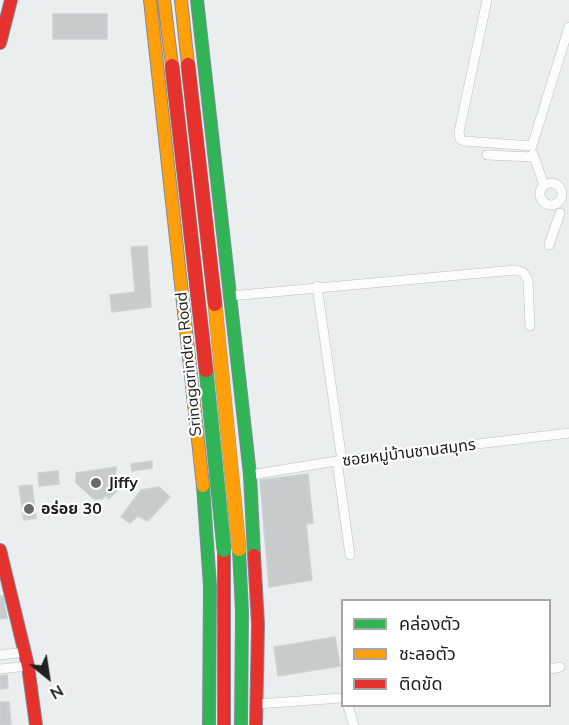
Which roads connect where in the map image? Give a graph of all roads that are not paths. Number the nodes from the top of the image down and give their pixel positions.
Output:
1 (10, 0) edge
2 (150, 0) edge
3 (164, 0) edge
4 (181, 0) edge
5 (197, 0) edge
6 (487, 0) edge
7 (569, 27) edge
8 (0, 43) edge
9 (532, 146) junction
10 (487, 155) dead end
11 (533, 157) junction
12 (544, 185) junction
13 (562, 211) edge
14 (224, 239) junction
15 (177, 245) junction
16 (549, 245) dead end
17 (317, 286) junction
18 (230, 296) junction
19 (530, 326) dead end
20 (237, 358) junction
21 (191, 365) junction
22 (569, 433) edge
23 (339, 461) junction
24 (250, 475) junction
25 (0, 550) edge
26 (350, 555) dead end
27 (25, 652) junction
28 (0, 655) edge
29 (28, 666) junction
30 (560, 667) dead end
31 (0, 669) edge
32 (551, 669) edge
33 (341, 698) edge
34 (257, 704) junction
35 (349, 707) edge
36 (36, 725) edge
37 (208, 725) edge
38 (224, 725) edge
39 (241, 725) edge
40 (256, 725) edge
41 (354, 725) edge

1 - 8 main road
2 - 15 main road, Srinagarindra Road
3 - 38 main road, Srinagarindra Road, bridge
4 - 39 main road, Srinagarindra Road, bridge
5 - 14 main road
6 - 9 street
7 - 9 street
9 - 11 street
10 - 11 street
11 - 12 street
12 - 13 street
12 - 13 street
13 - 16 street
14 - 15 main road
14 - 18 main road
15 - 21 main road, Srinagarindra Road
17 - 18 street
17 - 19 street
17 - 23 street
18 - 20 main road
20 - 21 main road
20 - 24 main road
21 - 37 main road, Srinagarindra Road
22 - 23 street, ซอยหมู่บ้านชานสมุทร
23 - 24 street, ซอยหมู่บ้านชานสมุทร
23 - 26 street
24 - 34 main road
25 - 27 main road
27 - 28 street
27 - 29 main road
29 - 31 street
29 - 36 main road
30 - 32 street
33 - 34 street
34 - 40 main road
35 - 41 street

